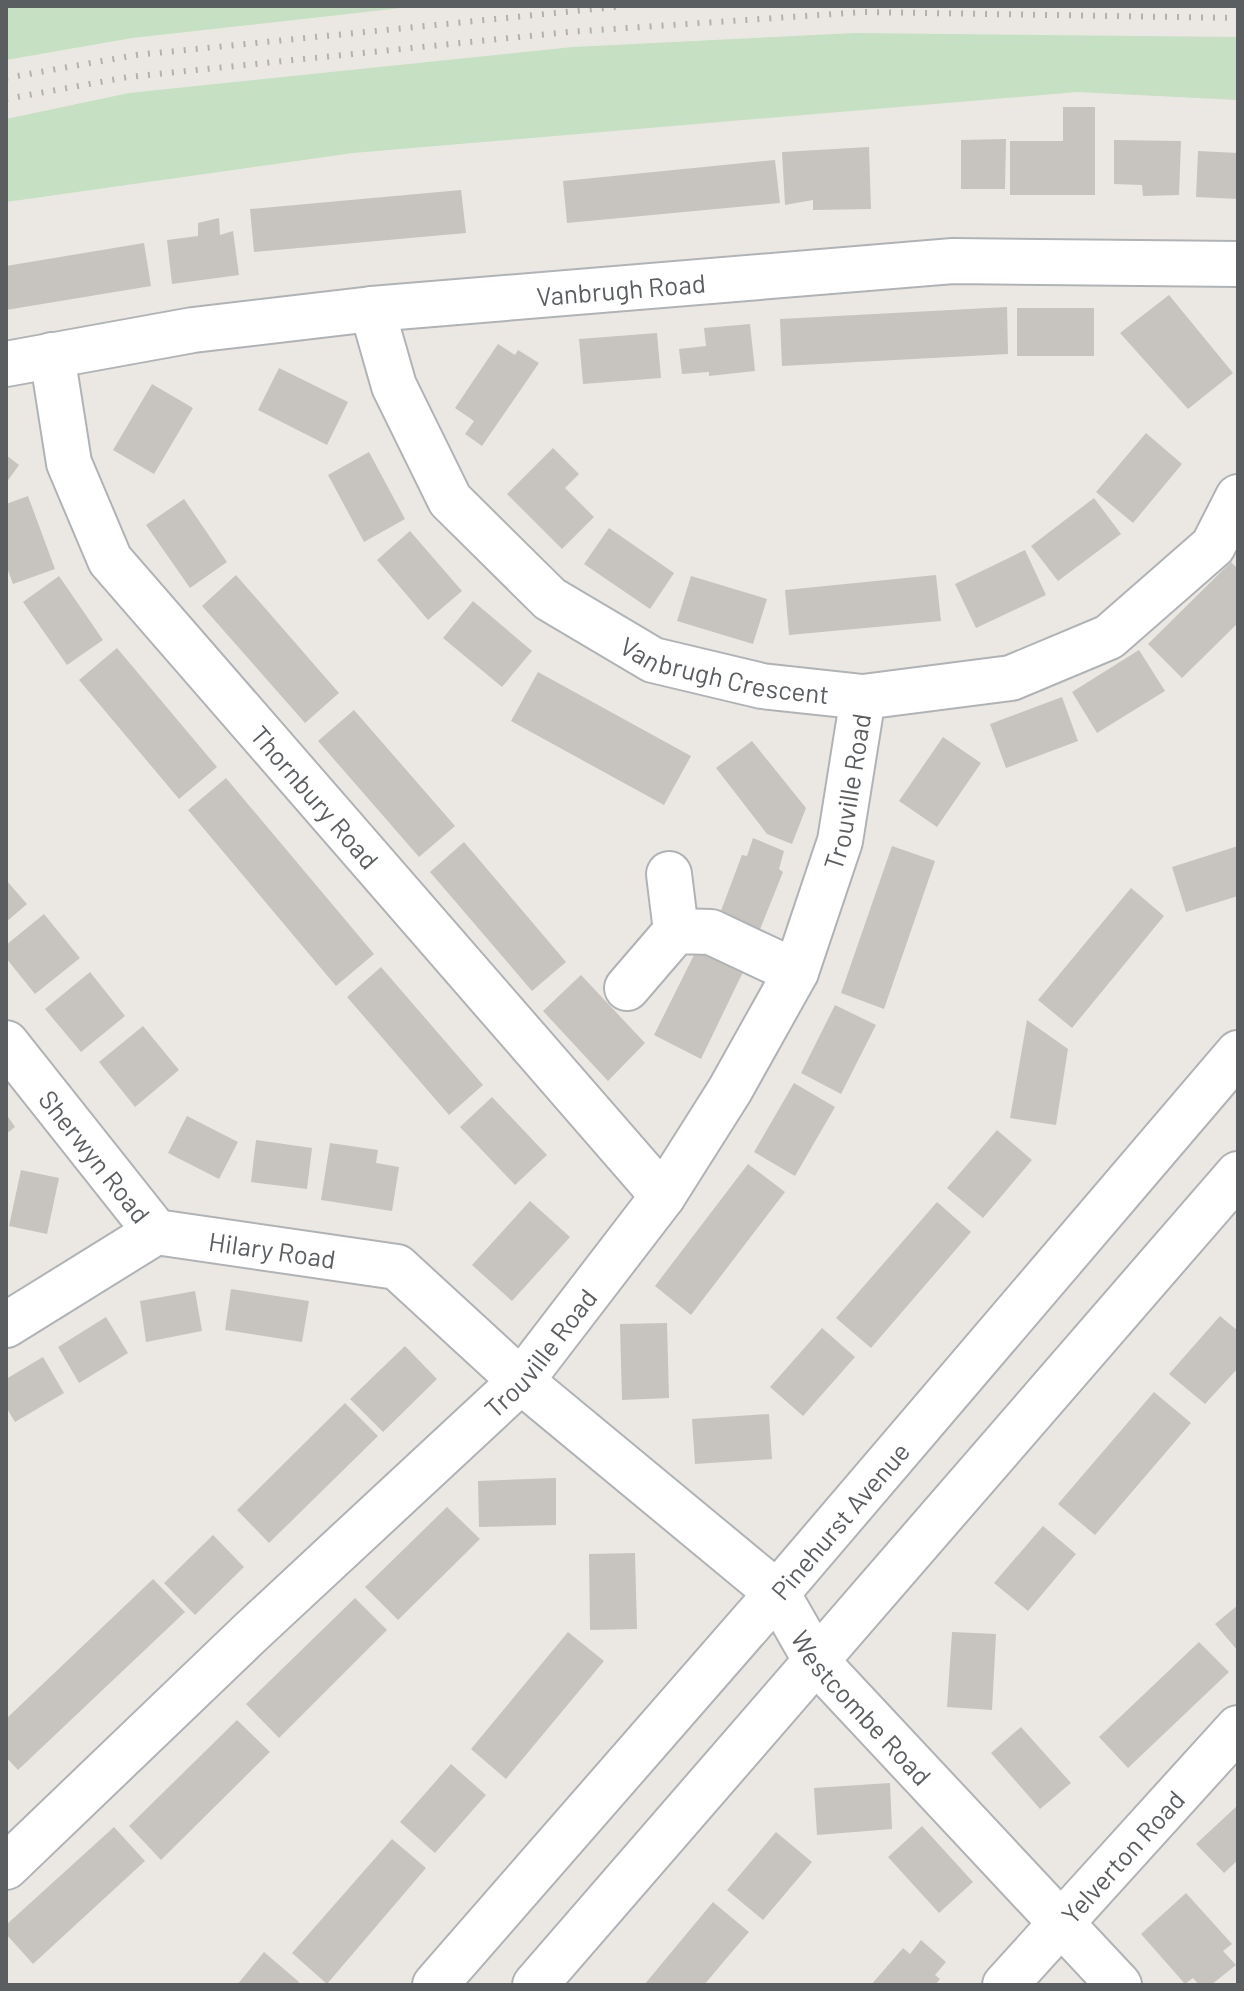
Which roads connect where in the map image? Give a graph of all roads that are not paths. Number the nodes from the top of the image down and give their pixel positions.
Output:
1 (1238, 264) edge
2 (372, 309) junction
3 (52, 355) junction
4 (6, 364) edge
5 (1238, 497) edge
6 (863, 697) junction
7 (669, 874) dead end
8 (676, 931) junction
9 (796, 972) junction
10 (627, 988) dead end
11 (6, 1043) edge
12 (1238, 1053) edge
13 (1238, 1174) edge
14 (663, 1196) junction
15 (156, 1232) junction
16 (6, 1325) edge
17 (521, 1381) junction
18 (777, 1593) junction
19 (816, 1661) junction
20 (1238, 1728) edge
21 (6, 1867) edge
22 (1060, 1922) junction
23 (435, 1985) edge
24 (535, 1985) edge
25 (1005, 1985) edge
26 (1119, 1985) edge

1 - 2 street, Vanbrugh Road
2 - 3 street, Vanbrugh Road
2 - 6 street, Vanbrugh Crescent
3 - 4 street, Vanbrugh Road
3 - 14 street, Thornbury Road
5 - 6 street, Vanbrugh Crescent
6 - 9 street, Trouville Road
7 - 8 street
8 - 9 street
8 - 10 street
9 - 14 street, Trouville Road
11 - 15 street, Sherwyn Road
12 - 18 street, Pinehurst Avenue
13 - 19 street
14 - 17 street, Trouville Road
15 - 16 street
15 - 17 street, Hilary Road
17 - 18 street, Westcombe Road
17 - 21 street, Trouville Road
18 - 19 street, Westcombe Road
18 - 23 street, Pinehurst Avenue
19 - 22 street, Westcombe Road
19 - 24 street
20 - 22 street, Yelverton Road
22 - 25 street, Yelverton Road
22 - 26 street, Westcombe Road

